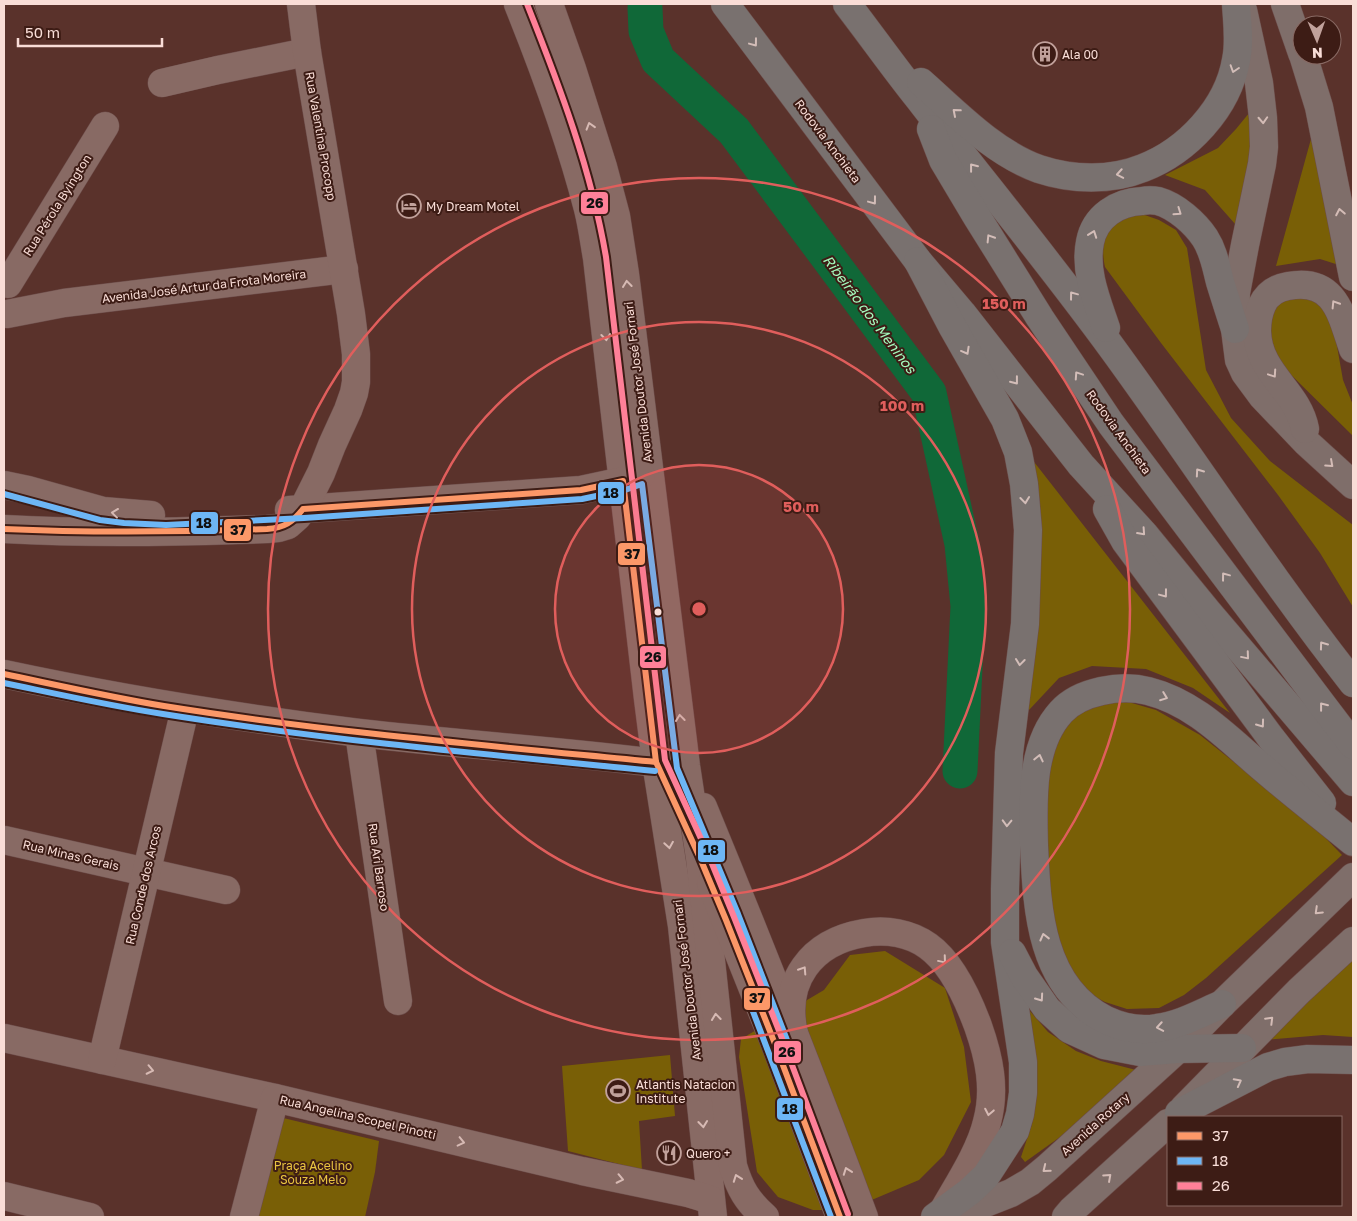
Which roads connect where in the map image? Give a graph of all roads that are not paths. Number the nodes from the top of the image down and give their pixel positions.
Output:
1 (301, 4) edge
2 (518, 4) edge
3 (549, 4) edge
4 (725, 4) edge
5 (847, 4) edge
6 (1236, 4) edge
7 (1242, 4) edge
8 (1285, 4) edge
9 (1292, 25) edge
10 (878, 44) junction
11 (307, 52) junction
12 (1306, 65) edge
13 (162, 83) dead end
14 (918, 98) junction
15 (105, 126) dead end
16 (918, 261) junction
17 (344, 269) junction
18 (1353, 278) edge
19 (7, 297) edge
20 (1235, 329) junction
21 (1112, 348) junction
22 (1353, 349) edge
23 (1307, 443) junction
24 (332, 445) junction
25 (1081, 465) junction
26 (649, 472) junction
27 (623, 481) junction
28 (4, 485) edge
29 (1353, 485) edge
30 (303, 509) junction
31 (273, 510) junction
32 (4, 529) edge
33 (4, 674) edge
34 (1353, 683) edge
35 (184, 709) junction
36 (359, 733) junction
37 (1353, 744) edge
38 (656, 762) junction
39 (686, 766) junction
40 (1353, 782) edge
41 (4, 840) edge
42 (1353, 842) edge
43 (700, 858) junction
44 (146, 872) junction
45 (1353, 877) edge
46 (226, 890) dead end
47 (1353, 941) edge
48 (1005, 942) junction
49 (398, 1001) dead end
50 (1222, 1004) junction
51 (4, 1038) edge
52 (788, 1038) junction
53 (1242, 1048) junction
54 (1178, 1049) junction
55 (102, 1060) junction
56 (1353, 1060) edge
57 (276, 1098) junction
58 (1176, 1116) edge
59 (1178, 1116) edge
60 (1167, 1124) edge
61 (4, 1196) edge
62 (712, 1208) edge
63 (1066, 1215) edge
64 (942, 1216) edge
65 (90, 1217) edge
66 (244, 1217) edge
67 (765, 1217) edge
68 (840, 1217) edge
69 (864, 1217) edge

1 - 11 street, Rua Valentina Procopp
2 -> 27 street, Avenida Doutor José Fornari
26 -> 3 street, Avenida Doutor José Fornari
4 -> 16 highway, Rodovia Anchieta
5 - 10 highway, Rodovia Anchieta
6 -> 10 highway
7 -> 20 main road
8 - 9 main road
10 - 14 highway, Rodovia Anchieta
11 - 13 street
11 - 17 street, Rua Valentina Procopp
18 -> 12 main road
21 -> 14 highway, Rodovia Anchieta
37 -> 14 highway, Rodovia Anchieta
15 - 19 street, Rua Pérola Byington
16 -> 25 highway, Rodovia Anchieta
16 -> 48 highway
17 - 19 street, Avenida José Artur da Frota Moreira
17 - 24 street, Rua Valentina Procopp
21 -> 20 highway
20 - 23 main road
34 -> 21 highway, Rodovia Anchieta
22 -> 23 main road
23 -> 29 main road
24 - 30 street
24 - 31 street
25 -> 40 highway, Rodovia Anchieta
25 -> 42 highway, Rodovia Anchieta
26 - 27 street
39 -> 26 street, Avenida Doutor José Fornari
27 - 30 street
27 - 38 street, Avenida Doutor José Fornari
31 -> 28 street
30 - 31 street
30 - 32 street
33 - 35 street
35 - 36 street
35 - 44 street, Rua Conde dos Arcos
36 - 38 street
36 - 49 street, Rua Ari Barroso
38 - 39 street
38 - 43 street, Avenida Doutor José Fornari
38 -> 62 street, Avenida Doutor José Fornari
39 - 43 street, Avenida Doutor José Fornari
39 - 52 street
41 - 44 street, Rua Minas Gerais
50 -> 42 highway
43 - 52 street
67 -> 43 street, Avenida Doutor José Fornari
44 - 46 street, Rua Minas Gerais
44 - 55 street, Rua Conde dos Arcos
45 -> 50 main road, Avenida Rotary
53 -> 47 main road
48 -> 54 highway
48 - 64 highway
50 - 54 main road, Avenida Rotary
51 - 55 street, Rua Angelina Scopel Pinotti
52 -> 64 street
52 - 68 street
69 -> 52 street
53 - 54 highway
53 - 58 main road
54 -> 64 main road, Avenida Rotary
55 -> 57 street, Rua Angelina Scopel Pinotti
59 -> 56 highway
57 -> 62 street, Rua Angelina Scopel Pinotti
57 - 66 street
63 -> 60 main road
61 - 65 street

